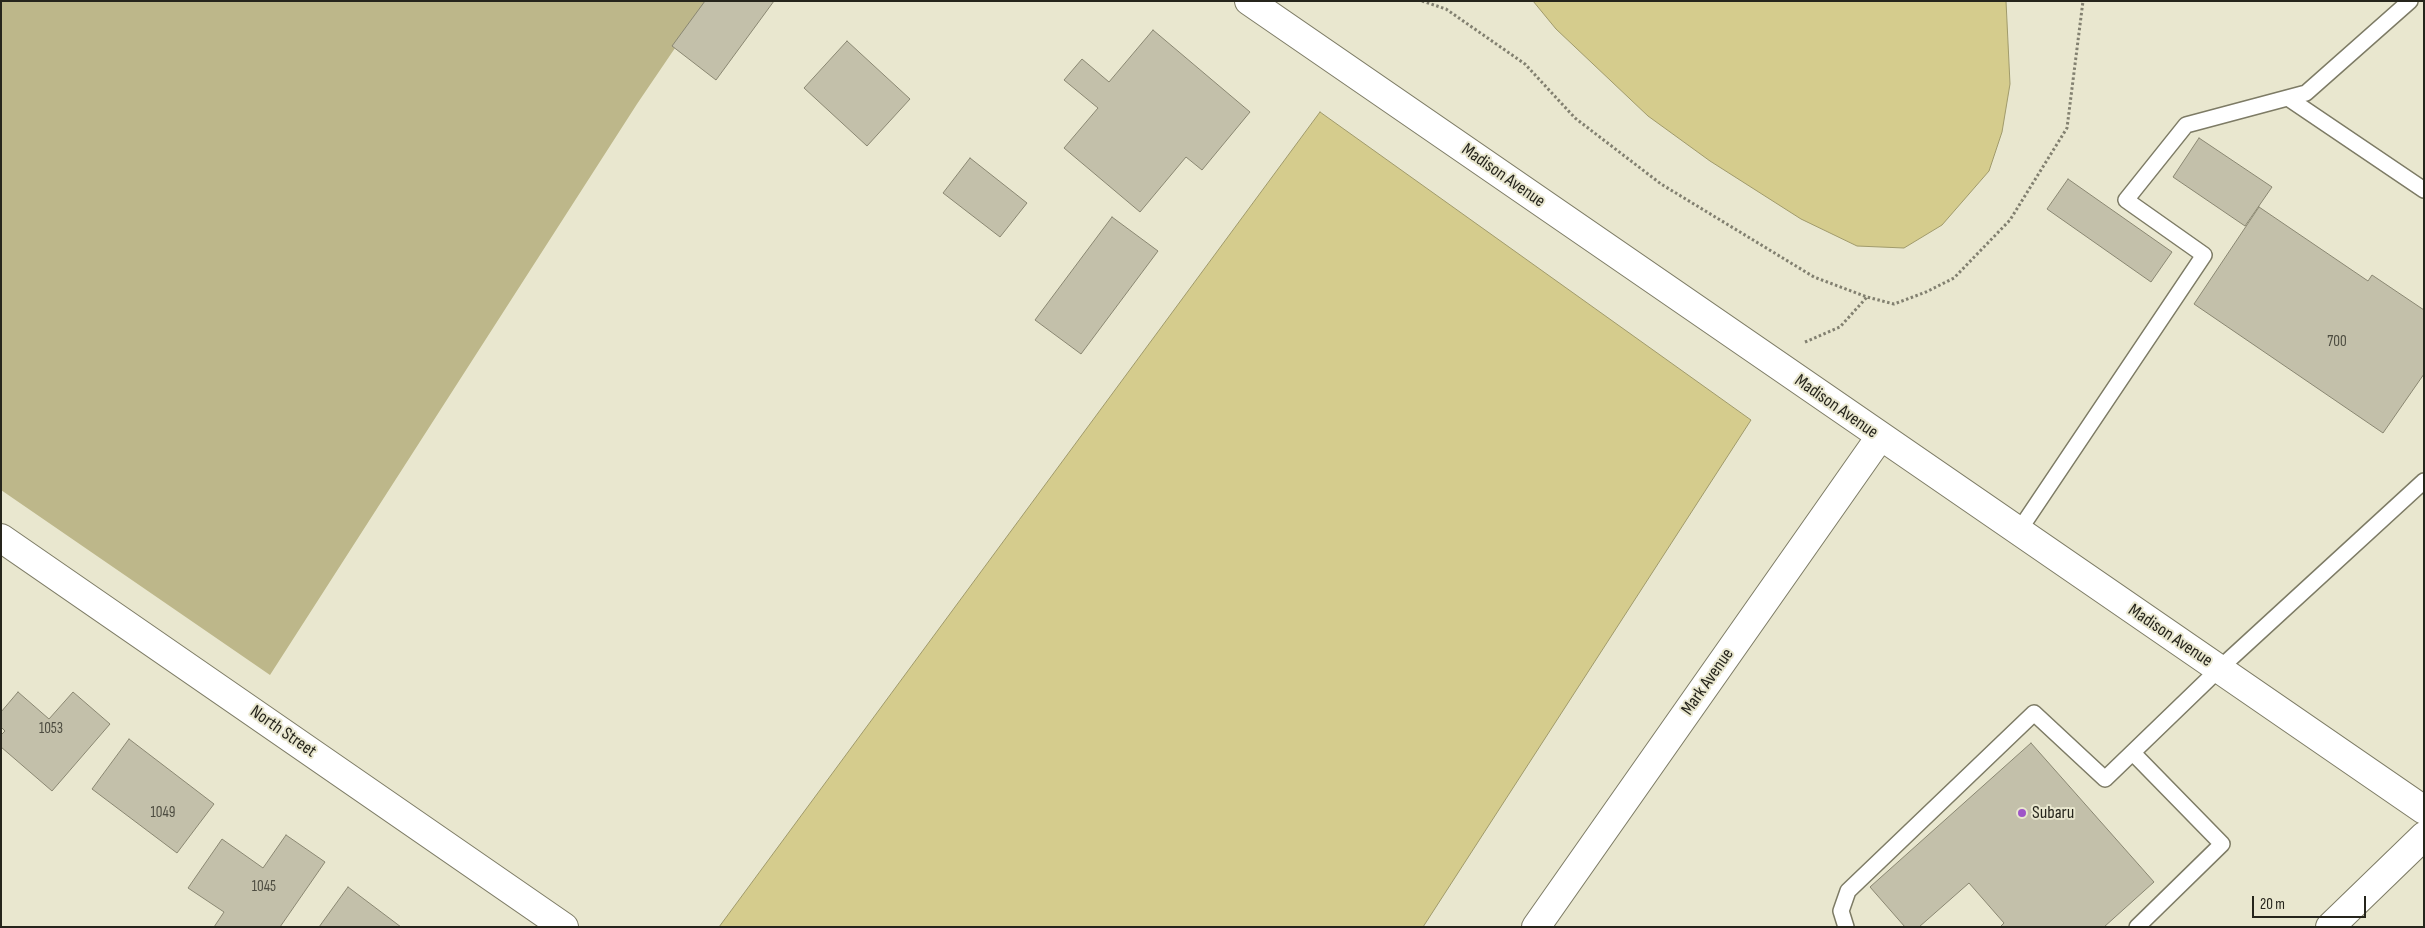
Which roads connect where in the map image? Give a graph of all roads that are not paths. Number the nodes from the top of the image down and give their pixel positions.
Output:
1 (1249, 1) edge
2 (2410, 1) edge
3 (2288, 98) junction
4 (2424, 190) edge
5 (1880, 438) junction
6 (2424, 481) edge
7 (2018, 532) junction
8 (1, 538) edge
9 (2219, 670) junction
10 (2134, 753) junction
11 (2424, 810) edge
12 (2424, 836) edge
13 (564, 927) edge
14 (1536, 927) edge
15 (1846, 927) edge
16 (2136, 927) edge
17 (2330, 927) edge

1 - 5 street, Madison Avenue
2 - 3 lane
3 - 4 lane
3 - 7 lane
5 - 7 street, Madison Avenue
5 - 14 street, Mark Avenue
6 - 9 lane
7 - 9 street, Madison Avenue
8 - 13 street, North Street
9 - 10 lane
9 - 11 street, Madison Avenue
10 - 15 lane
10 - 16 lane
12 - 17 street

